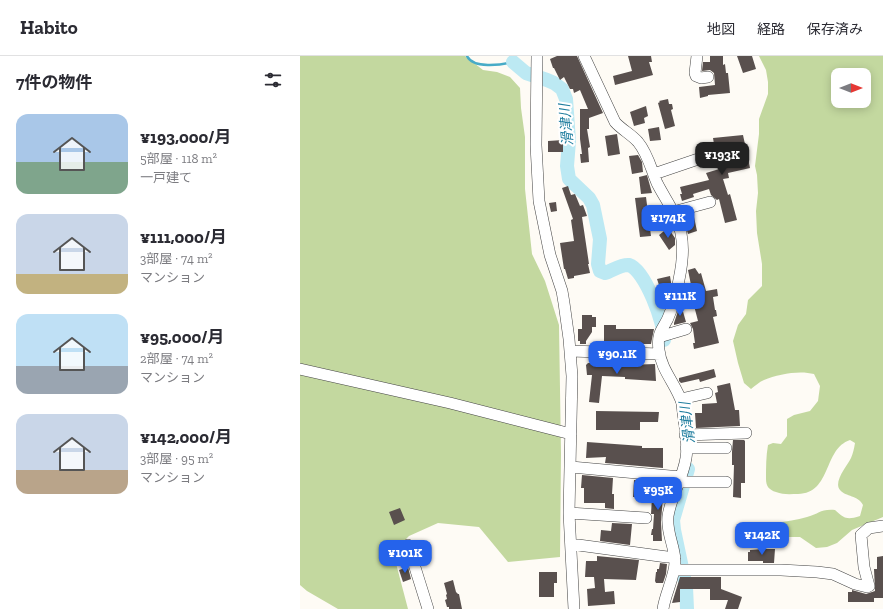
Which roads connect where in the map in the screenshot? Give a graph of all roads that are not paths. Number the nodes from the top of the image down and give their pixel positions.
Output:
1 (537, 56) edge
2 (584, 56) edge
3 (697, 56) edge
4 (708, 77) dead end
5 (710, 155) dead end
6 (654, 174) junction
7 (710, 202) dead end
8 (673, 212) junction
9 (684, 304) dead end
10 (672, 307) junction
11 (686, 329) dead end
12 (659, 337) junction
13 (570, 351) junction
14 (660, 354) junction
15 (300, 369) edge
16 (707, 392) dead end
17 (681, 399) junction
18 (746, 433) dead end
19 (571, 434) junction
20 (685, 435) junction
21 (686, 448) junction
22 (726, 448) dead end
23 (571, 467) junction
24 (680, 479) junction
25 (726, 482) dead end
26 (569, 513) junction
27 (646, 518) dead end
28 (883, 526) edge
29 (571, 544) junction
30 (408, 545) dead end
31 (675, 557) junction
32 (674, 570) junction
33 (428, 609) edge
34 (569, 609) edge
35 (574, 609) edge
36 (663, 609) edge

1 - 13 street
2 - 6 street
3 - 4 street
5 - 6 street
6 - 8 street
7 - 8 street
8 - 10 street
9 - 10 street
10 - 12 street
11 - 12 street
12 - 14 street
13 - 14 street
13 - 19 street
14 - 17 street
15 - 19 street
16 - 17 street
17 - 20 street
18 - 20 street
19 - 23 street
20 - 21 street
21 - 22 street
21 - 24 street
23 - 24 street
23 - 26 street
24 - 25 street
24 - 31 street
26 - 27 street
26 - 29 street
28 - 32 street
29 - 31 street
29 - 35 street
30 - 33 street
31 - 32 street
32 - 36 street
34 - 35 street

